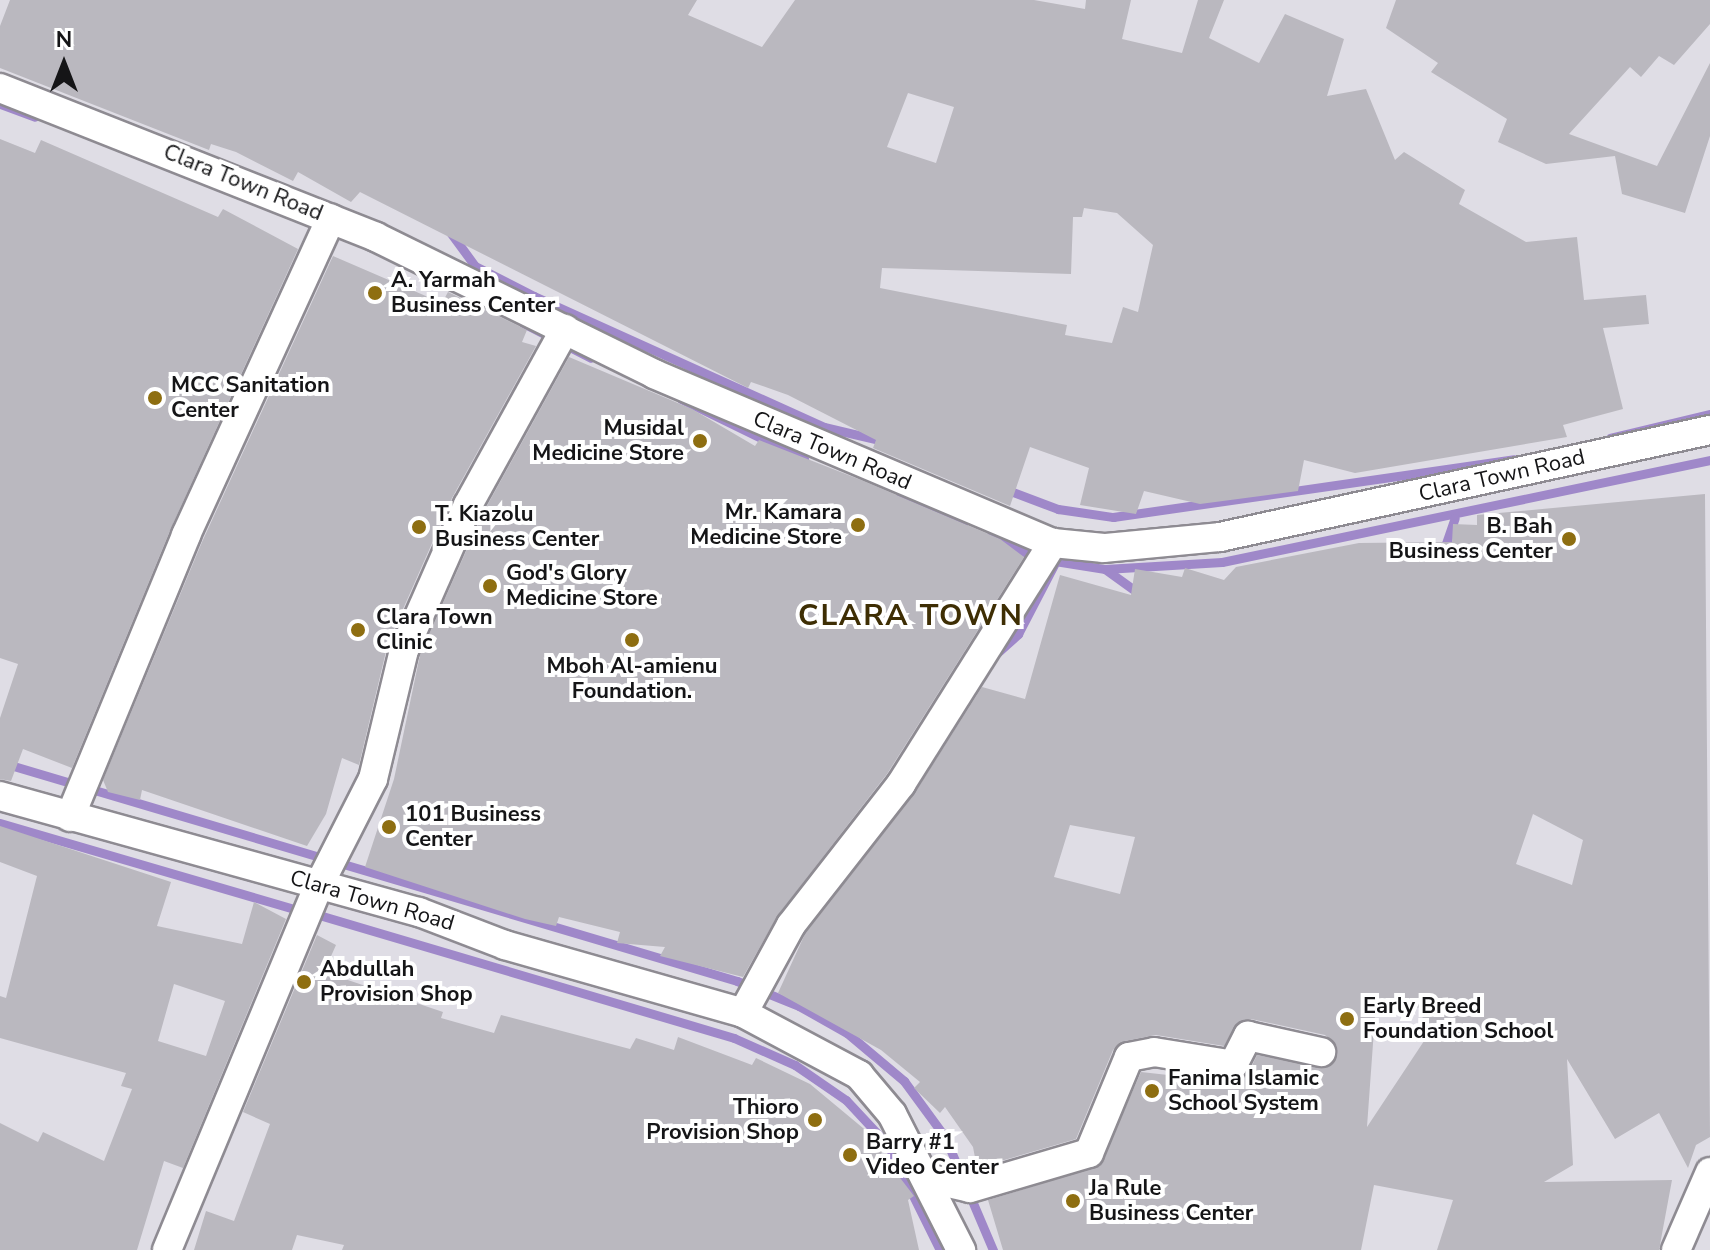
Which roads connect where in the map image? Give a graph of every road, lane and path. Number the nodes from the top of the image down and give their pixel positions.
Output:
1 (0, 88) edge
2 (331, 219) junction
3 (565, 329) junction
4 (1710, 430) edge
5 (1053, 543) junction
6 (0, 796) edge
7 (72, 811) junction
8 (319, 885) junction
9 (743, 1013) junction
10 (1321, 1052) dead end
11 (1710, 1172) edge
12 (927, 1178) junction
13 (167, 1250) edge
14 (961, 1250) edge
15 (1676, 1250) edge

1 - 2 street, Clara Town Road
2 - 3 street, Clara Town Road
2 - 7 street
3 - 5 street, Clara Town Road
3 - 8 street
4 - 5 street, Clara Town Road
5 - 9 street
6 - 7 street, Clara Town Road
7 - 8 street, Clara Town Road
8 - 9 street, Clara Town Road
8 - 13 street
9 - 12 street, Clara Town Road
10 - 12 street
11 - 15 street
12 - 14 street, Clara Town Road

